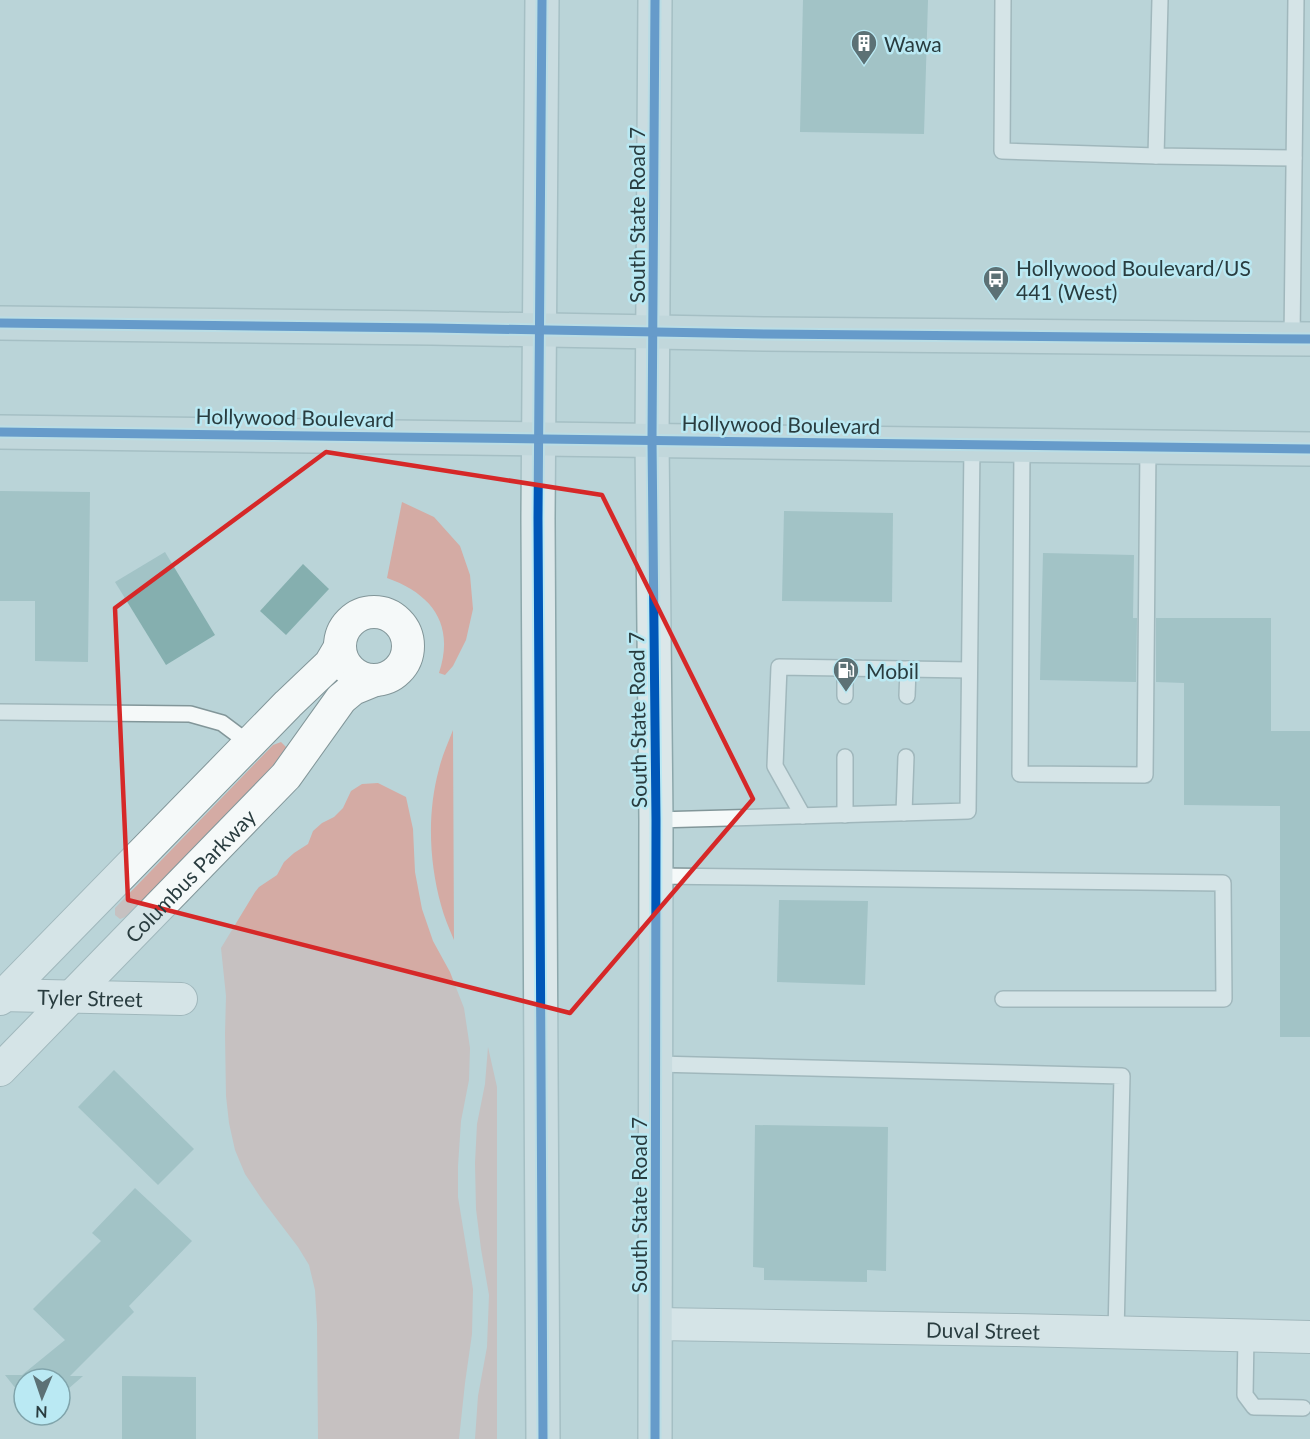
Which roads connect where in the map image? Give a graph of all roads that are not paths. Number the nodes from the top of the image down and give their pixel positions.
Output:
1 (542, 0) edge
2 (655, 0) edge
3 (1003, 0) edge
4 (1160, 0) edge
5 (1296, 0) edge
6 (1156, 156) junction
7 (1294, 159) junction
8 (0, 323) edge
9 (540, 330) junction
10 (654, 332) junction
11 (1301, 339) edge
12 (0, 432) edge
13 (538, 438) junction
14 (652, 440) junction
15 (972, 445) junction
16 (1022, 446) junction
17 (1148, 447) junction
18 (1310, 449) edge
19 (340, 647) junction
20 (845, 668) junction
21 (908, 669) junction
22 (969, 670) junction
23 (375, 680) junction
24 (845, 696) dead end
25 (907, 696) dead end
26 (0, 712) edge
27 (250, 744) junction
28 (845, 757) dead end
29 (906, 757) dead end
30 (904, 813) junction
31 (845, 814) junction
32 (803, 816) junction
33 (656, 820) junction
34 (656, 876) junction
35 (1, 997) edge
36 (71, 997) junction
37 (181, 999) dead end
38 (1003, 999) dead end
39 (657, 1064) junction
40 (0, 1070) edge
41 (656, 1324) junction
42 (1116, 1333) junction
43 (1246, 1335) junction
44 (1310, 1337) edge
45 (1303, 1408) dead end
46 (543, 1439) edge
47 (655, 1439) edge

1 - 9 main road
2 - 10 main road, South State Road 7
3 - 6 lane
4 - 6 lane
5 - 7 lane
6 - 7 lane
7 - 11 lane
8 - 9 highway
9 - 10 highway
9 - 13 main road
10 - 11 highway
10 - 14 main road, South State Road 7
12 - 13 highway, Hollywood Boulevard
13 - 14 highway, Hollywood Boulevard
13 - 46 main road
14 - 15 highway, Hollywood Boulevard
14 - 33 main road, South State Road 7
15 - 16 highway, Hollywood Boulevard
15 - 22 lane
16 - 17 highway, Hollywood Boulevard
16 - 17 lane
17 - 18 highway, Hollywood Boulevard
19 - 23 street
19 - 23 street
19 - 27 street
20 - 21 lane
20 - 24 lane
20 - 32 lane
21 - 22 lane
21 - 25 lane
22 - 30 lane
23 - 36 street, Columbus Parkway
26 - 27 lane
27 - 35 street
28 - 31 lane
29 - 30 lane
30 - 31 lane
31 - 32 lane
32 - 33 lane
33 - 34 main road, South State Road 7
34 - 38 lane
34 - 39 main road, South State Road 7
35 - 36 street, Tyler Street
36 - 37 street, Tyler Street
36 - 40 street, Columbus Parkway
39 - 41 main road, South State Road 7
39 - 42 lane
41 - 42 street, Duval Street
41 - 47 main road, South State Road 7
42 - 43 street, Duval Street
43 - 44 street, Duval Street
43 - 45 lane

